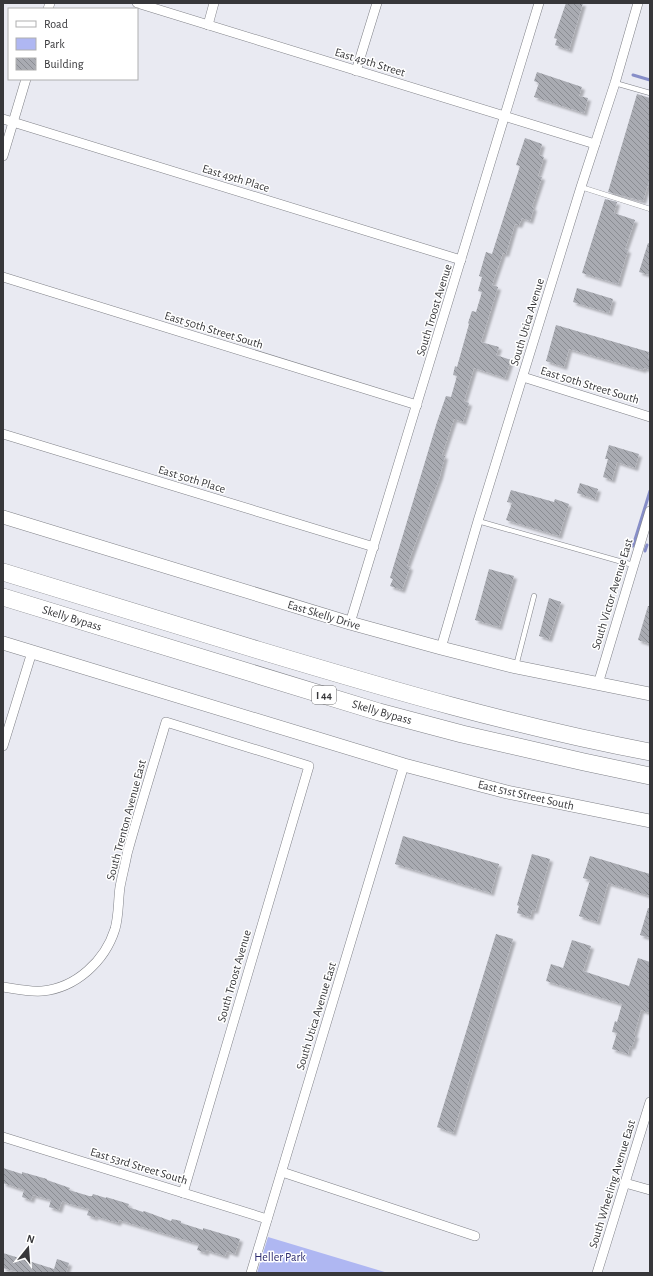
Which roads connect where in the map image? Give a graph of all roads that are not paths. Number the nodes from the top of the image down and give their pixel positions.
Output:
1 (138, 3) edge
2 (214, 3) edge
3 (377, 3) edge
4 (539, 3) edge
5 (638, 3) edge
6 (208, 25) junction
7 (356, 71) junction
8 (26, 80) edge
9 (615, 82) junction
10 (650, 93) edge
11 (505, 116) junction
12 (3, 119) edge
13 (13, 122) junction
14 (595, 144) junction
15 (3, 156) edge
16 (580, 187) junction
17 (650, 209) edge
18 (461, 260) junction
19 (3, 278) edge
20 (523, 377) junction
21 (418, 405) junction
22 (650, 417) edge
23 (3, 434) edge
24 (650, 511) edge
25 (3, 517) edge
26 (478, 522) junction
27 (374, 547) junction
28 (633, 565) junction
29 (3, 572) edge
30 (534, 596) dead end
31 (3, 597) edge
32 (350, 623) junction
33 (3, 643) edge
34 (441, 648) junction
35 (32, 652) junction
36 (516, 666) junction
37 (598, 684) junction
38 (650, 694) edge
39 (3, 746) edge
40 (650, 752) edge
41 (404, 765) junction
42 (309, 766) joint
43 (650, 776) edge
44 (650, 821) edge
45 (3, 987) edge
46 (650, 1102) edge
47 (3, 1137) edge
48 (282, 1172) junction
49 (625, 1183) junction
50 (650, 1190) edge
51 (183, 1193) junction
52 (267, 1219) junction
53 (475, 1236) dead end
54 (251, 1273) edge
55 (598, 1273) edge

1 - 6 street, East 49th Street
2 - 6 street
3 - 7 street
4 - 11 street, South Troost Avenue
5 - 9 street, South Utica Avenue
6 - 7 street, East 49th Street
7 - 11 street, East 49th Street
8 - 13 street
9 - 10 lane
9 - 14 street, South Utica Avenue
11 - 14 street, East 49th Street
11 - 18 street, South Troost Avenue
12 - 13 street, East 49th Place
13 - 15 street
13 - 18 street, East 49th Place
14 - 16 street, South Utica Avenue
16 - 17 lane
16 - 20 street, South Utica Avenue
18 - 21 street, South Troost Avenue
19 - 21 street, East 50th Street South
20 - 22 street, East 50th Street South
20 - 26 street, South Utica Avenue
21 - 27 street, South Troost Avenue
23 - 27 street, East 50th Place
24 - 28 street, South Victor Avenue East
25 - 32 main road, East Skelly Drive
26 - 28 lane
26 - 34 street, South Utica Avenue
27 - 32 street, South Troost Avenue
28 - 37 street, South Victor Avenue East
29 - 40 highway, Skelly Bypass / I 44
30 - 36 lane
31 - 43 highway, Skelly Bypass / I 44
32 - 34 main road, East Skelly Drive
33 - 35 main road
34 - 36 main road, East Skelly Drive
35 - 39 street
35 - 41 main road
36 - 37 main road, East Skelly Drive
37 - 38 main road, East Skelly Drive
41 - 44 main road, East 51st Street South
41 - 48 street, South Utica Avenue East
42 - 45 street, South Trenton Avenue East
42 - 51 street, South Troost Avenue
46 - 49 street, South Wheeling Avenue East
47 - 51 street, East 53rd Street South
48 - 52 street, South Utica Avenue East
48 - 53 street
49 - 50 street
49 - 55 street, South Wheeling Avenue East
51 - 52 street, East 53rd Street South
52 - 54 street, South Utica Avenue East

